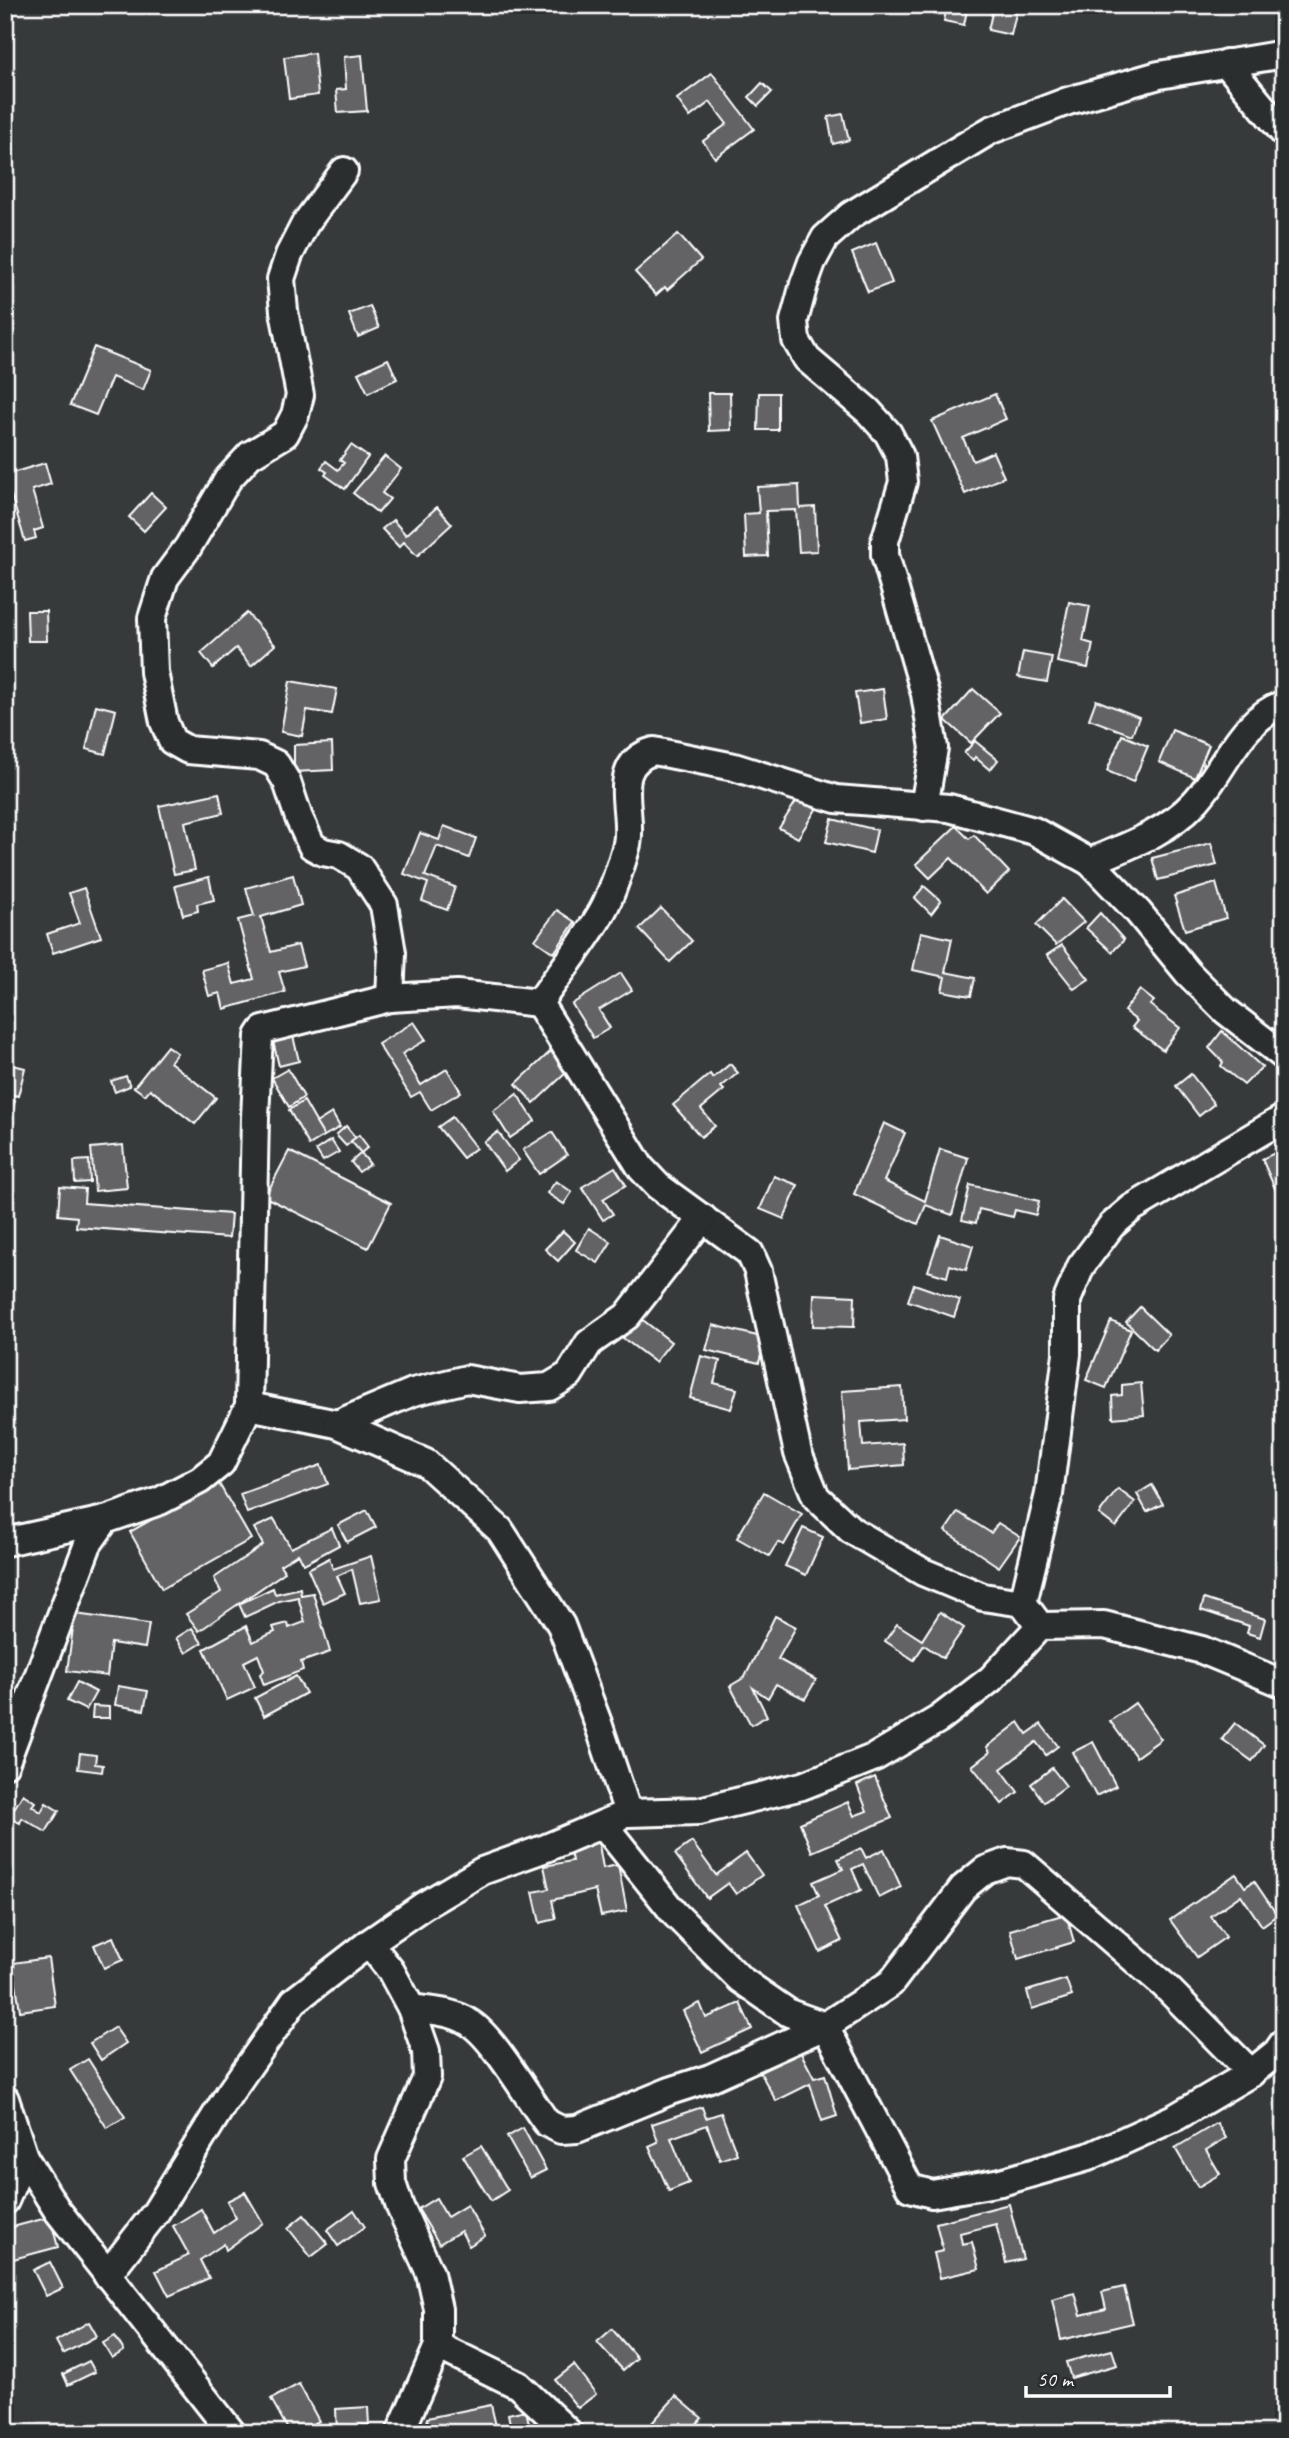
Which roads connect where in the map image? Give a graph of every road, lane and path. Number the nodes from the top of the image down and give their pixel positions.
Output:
1 (1284, 54) edge
2 (1226, 63) junction
3 (1284, 133) edge
4 (344, 171) dead end
5 (1284, 704) edge
6 (924, 807) junction
7 (1090, 862) junction
8 (390, 998) junction
9 (539, 1003) junction
10 (1284, 1056) edge
11 (1284, 1118) edge
12 (703, 1218) junction
13 (249, 1406) junction
14 (337, 1424) junction
15 (104, 1520) junction
16 (5, 1542) edge
17 (1023, 1603) junction
18 (1041, 1626) junction
19 (1284, 1684) edge
20 (5, 1764) edge
21 (628, 1813) junction
22 (603, 1824) junction
23 (369, 1943) junction
24 (411, 2008) junction
25 (825, 2026) junction
26 (1284, 2042) edge
27 (1251, 2073) junction
28 (5, 2099) edge
29 (24, 2157) junction
30 (5, 2202) edge
31 (107, 2275) junction
32 (438, 2346) junction
33 (232, 2433) edge
34 (400, 2433) edge
35 (569, 2433) edge

1 - 2 street
2 - 3 street
2 - 6 street
4 - 8 street
5 - 7 street
6 - 7 street
6 - 9 street
7 - 10 street
8 - 9 street
8 - 13 street
9 - 12 street
11 - 17 street
12 - 14 street
12 - 17 street
13 - 14 street
13 - 15 street
14 - 21 street
15 - 16 street
15 - 20 street
17 - 18 street
18 - 19 street
18 - 21 street
21 - 22 street
22 - 23 street
22 - 25 street
23 - 24 street
23 - 31 street
24 - 25 street
24 - 32 street
25 - 27 street
25 - 27 street
26 - 27 street
28 - 29 street
29 - 30 street
29 - 31 street
31 - 33 street
32 - 34 street
32 - 35 street

